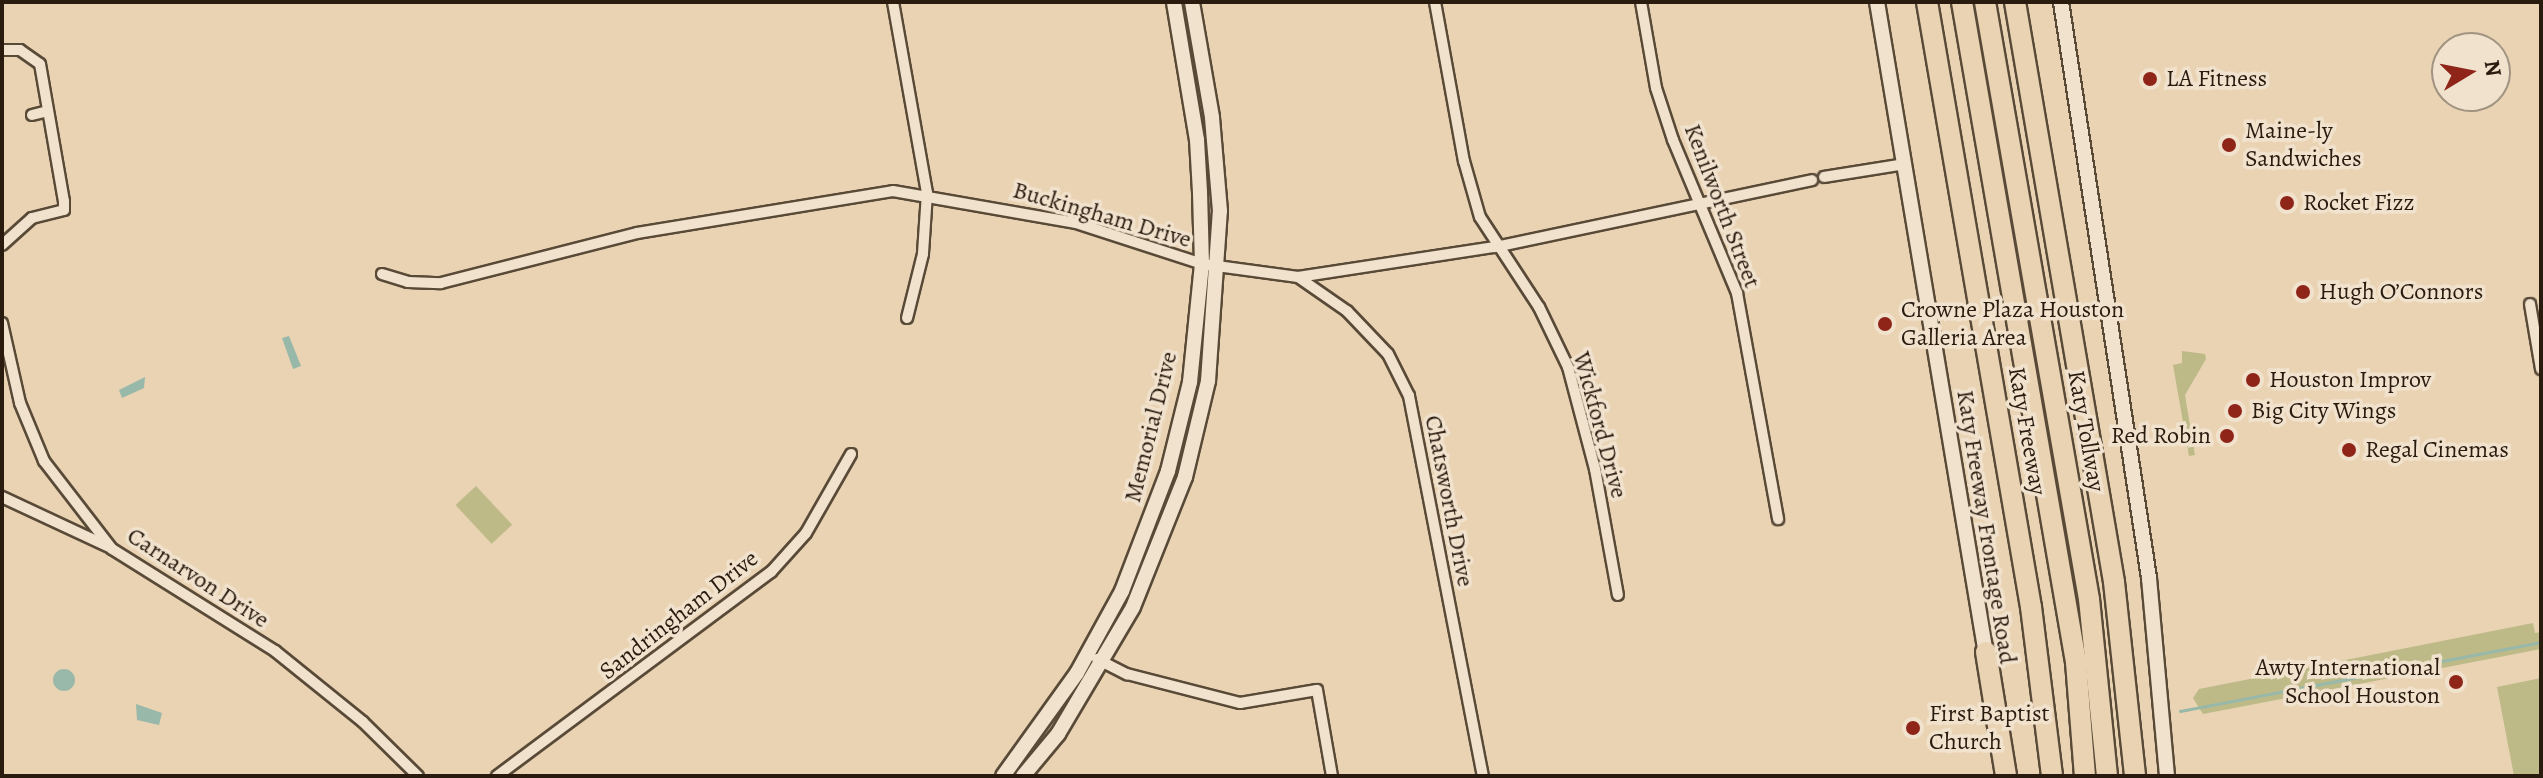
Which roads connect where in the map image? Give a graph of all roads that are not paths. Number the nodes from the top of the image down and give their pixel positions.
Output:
1 (893, 2) edge
2 (1174, 2) edge
3 (1192, 2) edge
4 (1435, 2) edge
5 (1641, 2) edge
6 (1877, 2) edge
7 (1927, 2) edge
8 (1962, 2) edge
9 (1974, 2) edge
10 (1985, 2) edge
11 (2015, 2) edge
12 (2055, 2) edge
13 (2061, 2) edge
14 (2, 50) edge
15 (2071, 64) junction
16 (48, 111) junction
17 (32, 115) dead end
18 (1905, 164) junction
19 (1824, 177) dead end
20 (1812, 180) dead end
21 (927, 193) junction
22 (1699, 203) junction
23 (2, 245) edge
24 (1495, 247) junction
25 (1202, 264) junction
26 (1220, 268) junction
27 (382, 274) dead end
28 (1298, 277) junction
29 (2530, 304) dead end
30 (907, 318) dead end
31 (2, 323) edge
32 (2541, 369) edge
33 (851, 454) dead end
34 (1168, 471) junction
35 (1185, 477) junction
36 (2, 497) edge
37 (1778, 519) dead end
38 (112, 549) junction
39 (2069, 585) junction
40 (1618, 595) dead end
41 (1986, 652) junction
42 (1088, 655) junction
43 (1103, 663) junction
44 (418, 776) edge
45 (497, 776) edge
46 (1003, 776) edge
47 (1023, 776) edge
48 (1332, 776) edge
49 (1483, 776) edge
50 (1996, 776) edge
51 (2006, 776) edge
52 (2052, 776) edge
53 (2085, 776) edge
54 (2094, 776) edge
55 (2107, 776) edge
56 (2135, 776) edge
57 (2167, 776) edge

1 - 21 street
2 - 25 main road, Memorial Drive
3 - 26 main road, Memorial Drive
4 - 24 street, Wickford Drive
5 - 22 street, Kenilworth Street
6 - 18 main road, Katy Freeway Frontage Road
7 - 52 highway, Katy Freeway
8 - 39 highway
9 - 39 highway
10 - 55 highway, Katy Tollway
11 - 56 highway
12 - 15 main road
13 - 15 main road
14 - 16 street
15 - 57 main road
16 - 17 street
16 - 23 street
18 - 19 street
18 - 41 main road, Katy Freeway Frontage Road
20 - 22 street, Buckingham Drive
21 - 25 street, Buckingham Drive
21 - 27 street, Buckingham Drive
21 - 30 street
22 - 24 street, Buckingham Drive
22 - 37 street, Kenilworth Street
24 - 28 street, Buckingham Drive
24 - 40 street, Wickford Drive
25 - 26 street, Buckingham Drive
25 - 34 main road, Memorial Drive
26 - 28 street, Buckingham Drive
26 - 35 main road, Memorial Drive
28 - 49 street, Chatsworth Drive
29 - 32 street
31 - 38 street, Carnarvon Drive
33 - 45 street, Sandringham Drive
34 - 35 main road
34 - 42 main road, Memorial Drive
35 - 43 main road, Memorial Drive
36 - 38 street
38 - 44 street, Carnarvon Drive
39 - 53 highway
39 - 54 highway
41 - 50 main road, Katy Freeway Frontage Road
41 - 51 highway
42 - 43 street
42 - 46 main road, Memorial Drive
43 - 47 main road, Memorial Drive
43 - 48 street

